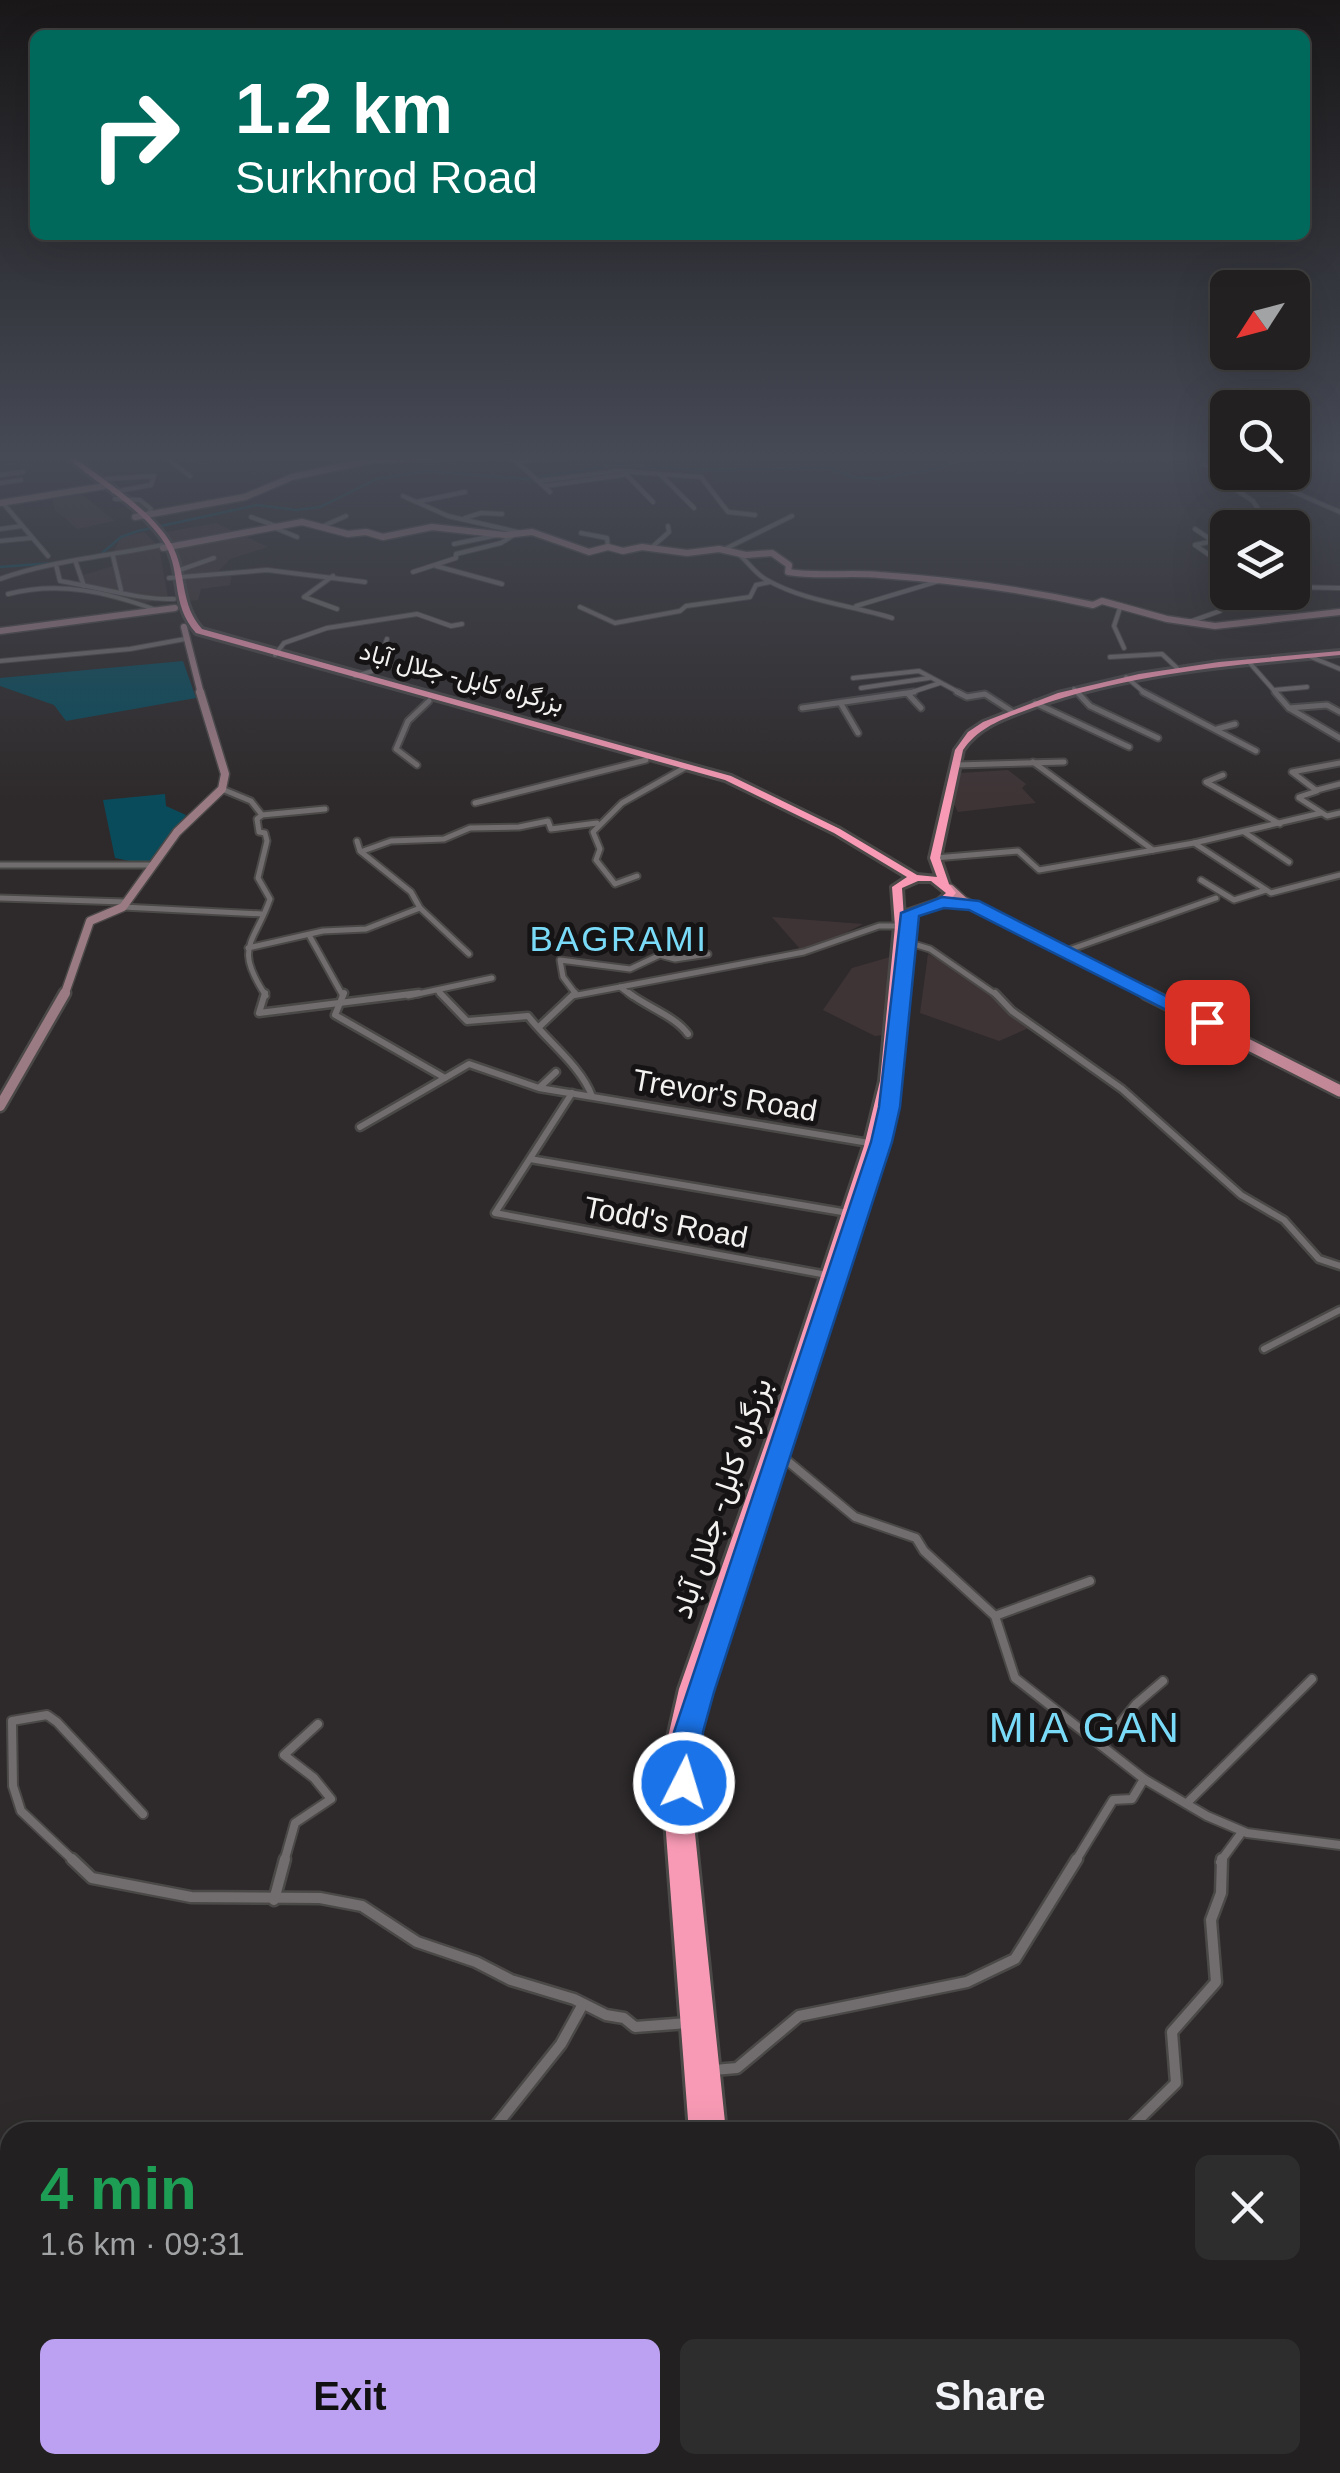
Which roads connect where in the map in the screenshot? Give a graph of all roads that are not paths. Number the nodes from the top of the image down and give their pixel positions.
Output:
1 (24, 570) edge
2 (57, 570) edge
3 (78, 570) edge
4 (116, 570) edge
5 (170, 570) edge
6 (185, 570) edge
7 (202, 570) edge
8 (306, 570) edge
9 (418, 570) edge
10 (448, 570) edge
11 (756, 570) edge
12 (788, 570) edge
13 (412, 572) dead end
14 (334, 575) junction
15 (172, 576) junction
16 (0, 579) edge
17 (942, 580) junction
18 (365, 582) dead end
19 (770, 582) junction
20 (502, 584) dead end
21 (84, 586) junction
22 (1310, 588) edge
23 (1340, 588) edge
24 (121, 590) junction
25 (8, 594) dead end
26 (174, 603) junction
27 (1121, 605) junction
28 (854, 606) junction
29 (580, 607) dead end
30 (336, 609) dead end
31 (158, 610) junction
32 (1221, 610) edge
33 (1340, 612) edge
34 (892, 618) dead end
35 (1189, 622) junction
36 (462, 624) dead end
37 (0, 631) edge
38 (184, 634) junction
39 (387, 639) dead end
40 (240, 647) junction
41 (1124, 648) dead end
42 (1340, 653) edge
43 (276, 655) junction
44 (1110, 657) dead end
45 (1311, 657) junction
46 (0, 661) edge
47 (1248, 662) junction
48 (1177, 668) junction
49 (1340, 669) edge
50 (354, 676) junction
51 (1126, 677) junction
52 (852, 678) dead end
53 (931, 678) junction
54 (366, 682) junction
55 (940, 683) junction
56 (1307, 687) dead end
57 (861, 688) dead end
58 (1074, 689) junction
59 (1273, 690) junction
60 (908, 694) junction
61 (435, 701) junction
62 (1035, 703) junction
63 (842, 704) junction
64 (802, 708) dead end
65 (921, 708) dead end
66 (1290, 708) junction
67 (1013, 712) junction
68 (1340, 712) edge
69 (499, 718) junction
70 (1235, 724) dead end
71 (1216, 730) junction
72 (858, 733) dead end
73 (1158, 738) dead end
74 (1340, 738) edge
75 (1129, 748) dead end
76 (1256, 751) dead end
77 (646, 760) junction
78 (1033, 762) junction
79 (1064, 762) dead end
80 (1340, 763) edge
81 (956, 764) junction
82 (417, 766) dead end
83 (684, 768) junction
84 (1223, 775) dead end
85 (1340, 784) edge
86 (222, 789) junction
87 (1316, 790) junction
88 (475, 804) dead end
89 (325, 809) dead end
90 (1322, 813) junction
91 (1340, 813) edge
92 (262, 815) junction
93 (597, 823) junction
94 (1281, 825) junction
95 (834, 832) junction
96 (1244, 832) junction
97 (356, 841) dead end
98 (1194, 843) junction
99 (1154, 850) junction
100 (362, 851) junction
101 (1289, 862) dead end
102 (936, 863) junction
103 (0, 865) edge
104 (152, 866) junction
105 (1340, 875) edge
106 (637, 876) dead end
107 (918, 878) junction
108 (1202, 880) dead end
109 (947, 886) junction
110 (897, 889) junction
111 (1267, 890) junction
112 (0, 898) edge
113 (1216, 898) dead end
114 (935, 904) junction
115 (124, 905) junction
116 (973, 905) junction
117 (420, 908) junction
118 (262, 914) junction
119 (902, 934) junction
120 (309, 935) junction
121 (248, 948) junction
122 (1066, 951) junction
123 (470, 954) dead end
124 (708, 954) dead end
125 (492, 978) dead end
126 (620, 987) junction
127 (438, 991) junction
128 (575, 993) junction
129 (338, 1007) junction
130 (539, 1027) junction
131 (688, 1034) dead end
132 (556, 1072) dead end
133 (445, 1078) junction
134 (539, 1088) junction
135 (1340, 1091) edge
136 (572, 1092) junction
137 (592, 1096) junction
138 (0, 1106) edge
139 (360, 1126) dead end
140 (870, 1143) junction
141 (530, 1159) junction
142 (849, 1213) junction
143 (1340, 1266) edge
144 (828, 1276) junction
145 (1340, 1310) edge
146 (1264, 1348) dead end
147 (779, 1454) junction
148 (1090, 1580) dead end
149 (995, 1616) junction
150 (1312, 1680) dead end
151 (1164, 1681) dead end
152 (318, 1724) dead end
153 (1102, 1746) junction
154 (1144, 1778) junction
155 (1188, 1802) junction
156 (143, 1814) dead end
157 (1242, 1832) junction
158 (1340, 1845) edge
159 (274, 1900) junction
160 (583, 2004) junction
161 (689, 2023) junction
162 (711, 2070) junction
163 (693, 2072) junction
164 (499, 2122) edge
165 (698, 2122) edge
166 (717, 2122) edge
167 (1136, 2122) edge

1 - 16 street
2 - 21 street
3 - 21 street
4 - 24 street
5 - 15 highway, بزرگراه کابل- جلال آباد
6 - 15 street
7 - 15 street
8 - 14 street
9 - 13 street
10 - 20 street
11 - 19 street
12 - 17 street
14 - 18 street
14 - 30 street
15 - 26 highway, بزرگراه کابل- جلال آباد
15 - 40 highway, بزرگراه کابل- جلال آباد
17 - 27 street
17 - 28 street
19 - 28 street
19 - 29 street
21 - 24 street
22 - 23 street
24 - 26 street
25 - 31 street
26 - 31 street
26 - 38 highway, بزرگراه کابل- جلال آباد
27 - 35 street
27 - 41 street
28 - 34 street
31 - 37 street
32 - 35 street
33 - 35 street
36 - 43 street
38 - 40 highway, بزرگراه کابل- جلال آباد
38 - 46 street
38 - 86 street
39 - 50 street
40 - 43 highway, بزرگراه کابل- جلال آباد
40 - 54 highway, بزرگراه کابل- جلال آباد
42 - 45 highway
43 - 50 highway, بزرگراه کابل- جلال آباد
44 - 48 street
45 - 47 highway
45 - 49 street
47 - 48 highway
47 - 59 street
48 - 51 highway
50 - 54 highway, بزرگراه کابل- جلال آباد
51 - 58 highway
51 - 71 street
52 - 53 street
53 - 55 street
53 - 57 street
54 - 61 highway, بزرگراه کابل- جلال آباد
55 - 60 street
55 - 67 street
56 - 59 street
58 - 62 highway
58 - 73 street
59 - 66 street
60 - 63 street
60 - 65 street
61 - 69 highway, بزرگراه کابل- جلال آباد
61 - 82 street
62 - 67 highway
62 - 75 street
63 - 64 street
63 - 72 street
66 - 68 street
66 - 74 street
67 - 81 highway
69 - 77 highway, بزرگراه کابل- جلال آباد
69 - 83 highway, بزرگراه کابل- جلال آباد
70 - 71 street
71 - 76 street
77 - 83 highway, بزرگراه کابل- جلال آباد
77 - 88 street
78 - 79 street
78 - 81 street
78 - 99 street
80 - 87 street
81 - 102 highway
83 - 93 street
83 - 95 highway, بزرگراه کابل- جلال آباد
84 - 94 street
85 - 87 street
86 - 92 street
86 - 104 street
87 - 90 street
89 - 92 street
90 - 91 street
90 - 94 street
92 - 118 street
93 - 100 street
93 - 106 street
94 - 96 street
95 - 107 highway, بزرگراه کابل- جلال آباد
95 - 110 highway, بزرگراه کابل- جلال آباد
96 - 98 street
96 - 101 street
97 - 100 street
98 - 99 street
98 - 111 street
99 - 102 street
100 - 117 street
102 - 107 highway
102 - 109 highway
103 - 104 street
104 - 115 street
105 - 111 street
107 - 109 highway, بزرگراه کابل- جلال آباد
107 - 110 highway
108 - 111 street
109 - 114 highway, بزرگراه کابل- جلال آباد
109 - 116 main road
110 - 114 highway, بزرگراه کابل- جلال آباد
110 - 119 highway, بزرگراه کابل- جلال آباد
112 - 115 street
113 - 122 street
114 - 116 main road
114 - 119 highway, بزرگراه کابل- جلال آباد
115 - 118 street
115 - 138 street
116 - 122 main road
117 - 120 street
117 - 123 street
118 - 121 street
119 - 126 street
119 - 140 highway, بزرگراه کابل- جلال آباد
119 - 143 street
119 - 147 highway, بزرگراه کابل- جلال آباد
120 - 121 street
120 - 129 street
121 - 129 street
122 - 135 main road
124 - 128 street
125 - 127 street
126 - 128 street
126 - 131 street
127 - 129 street
127 - 130 street
128 - 130 street
129 - 133 street
130 - 137 street
132 - 134 street
133 - 134 street, Trevor's Road
133 - 139 street
134 - 136 street, Trevor's Road
136 - 137 street, Trevor's Road
136 - 141 street
137 - 140 street, Trevor's Road
140 - 142 highway, بزرگراه کابل- جلال آباد
141 - 142 street
141 - 144 street, Todd's Road
142 - 144 highway, بزرگراه کابل- جلال آباد
144 - 161 highway, بزرگراه کابل- جلال آباد
145 - 146 street
147 - 149 street
147 - 162 highway, بزرگراه کابل- جلال آباد
148 - 149 street
149 - 153 street
150 - 155 street
151 - 153 street
152 - 159 street
153 - 154 street
154 - 155 street
154 - 162 street
155 - 157 street
156 - 159 street
157 - 158 street
157 - 167 street
159 - 160 street
160 - 161 street
160 - 164 street
161 - 163 highway, بزرگراه کابل- جلال آباد
162 - 163 street
162 - 166 highway, بزرگراه کابل- جلال آباد
163 - 165 highway, بزرگراه کابل- جلال آباد

